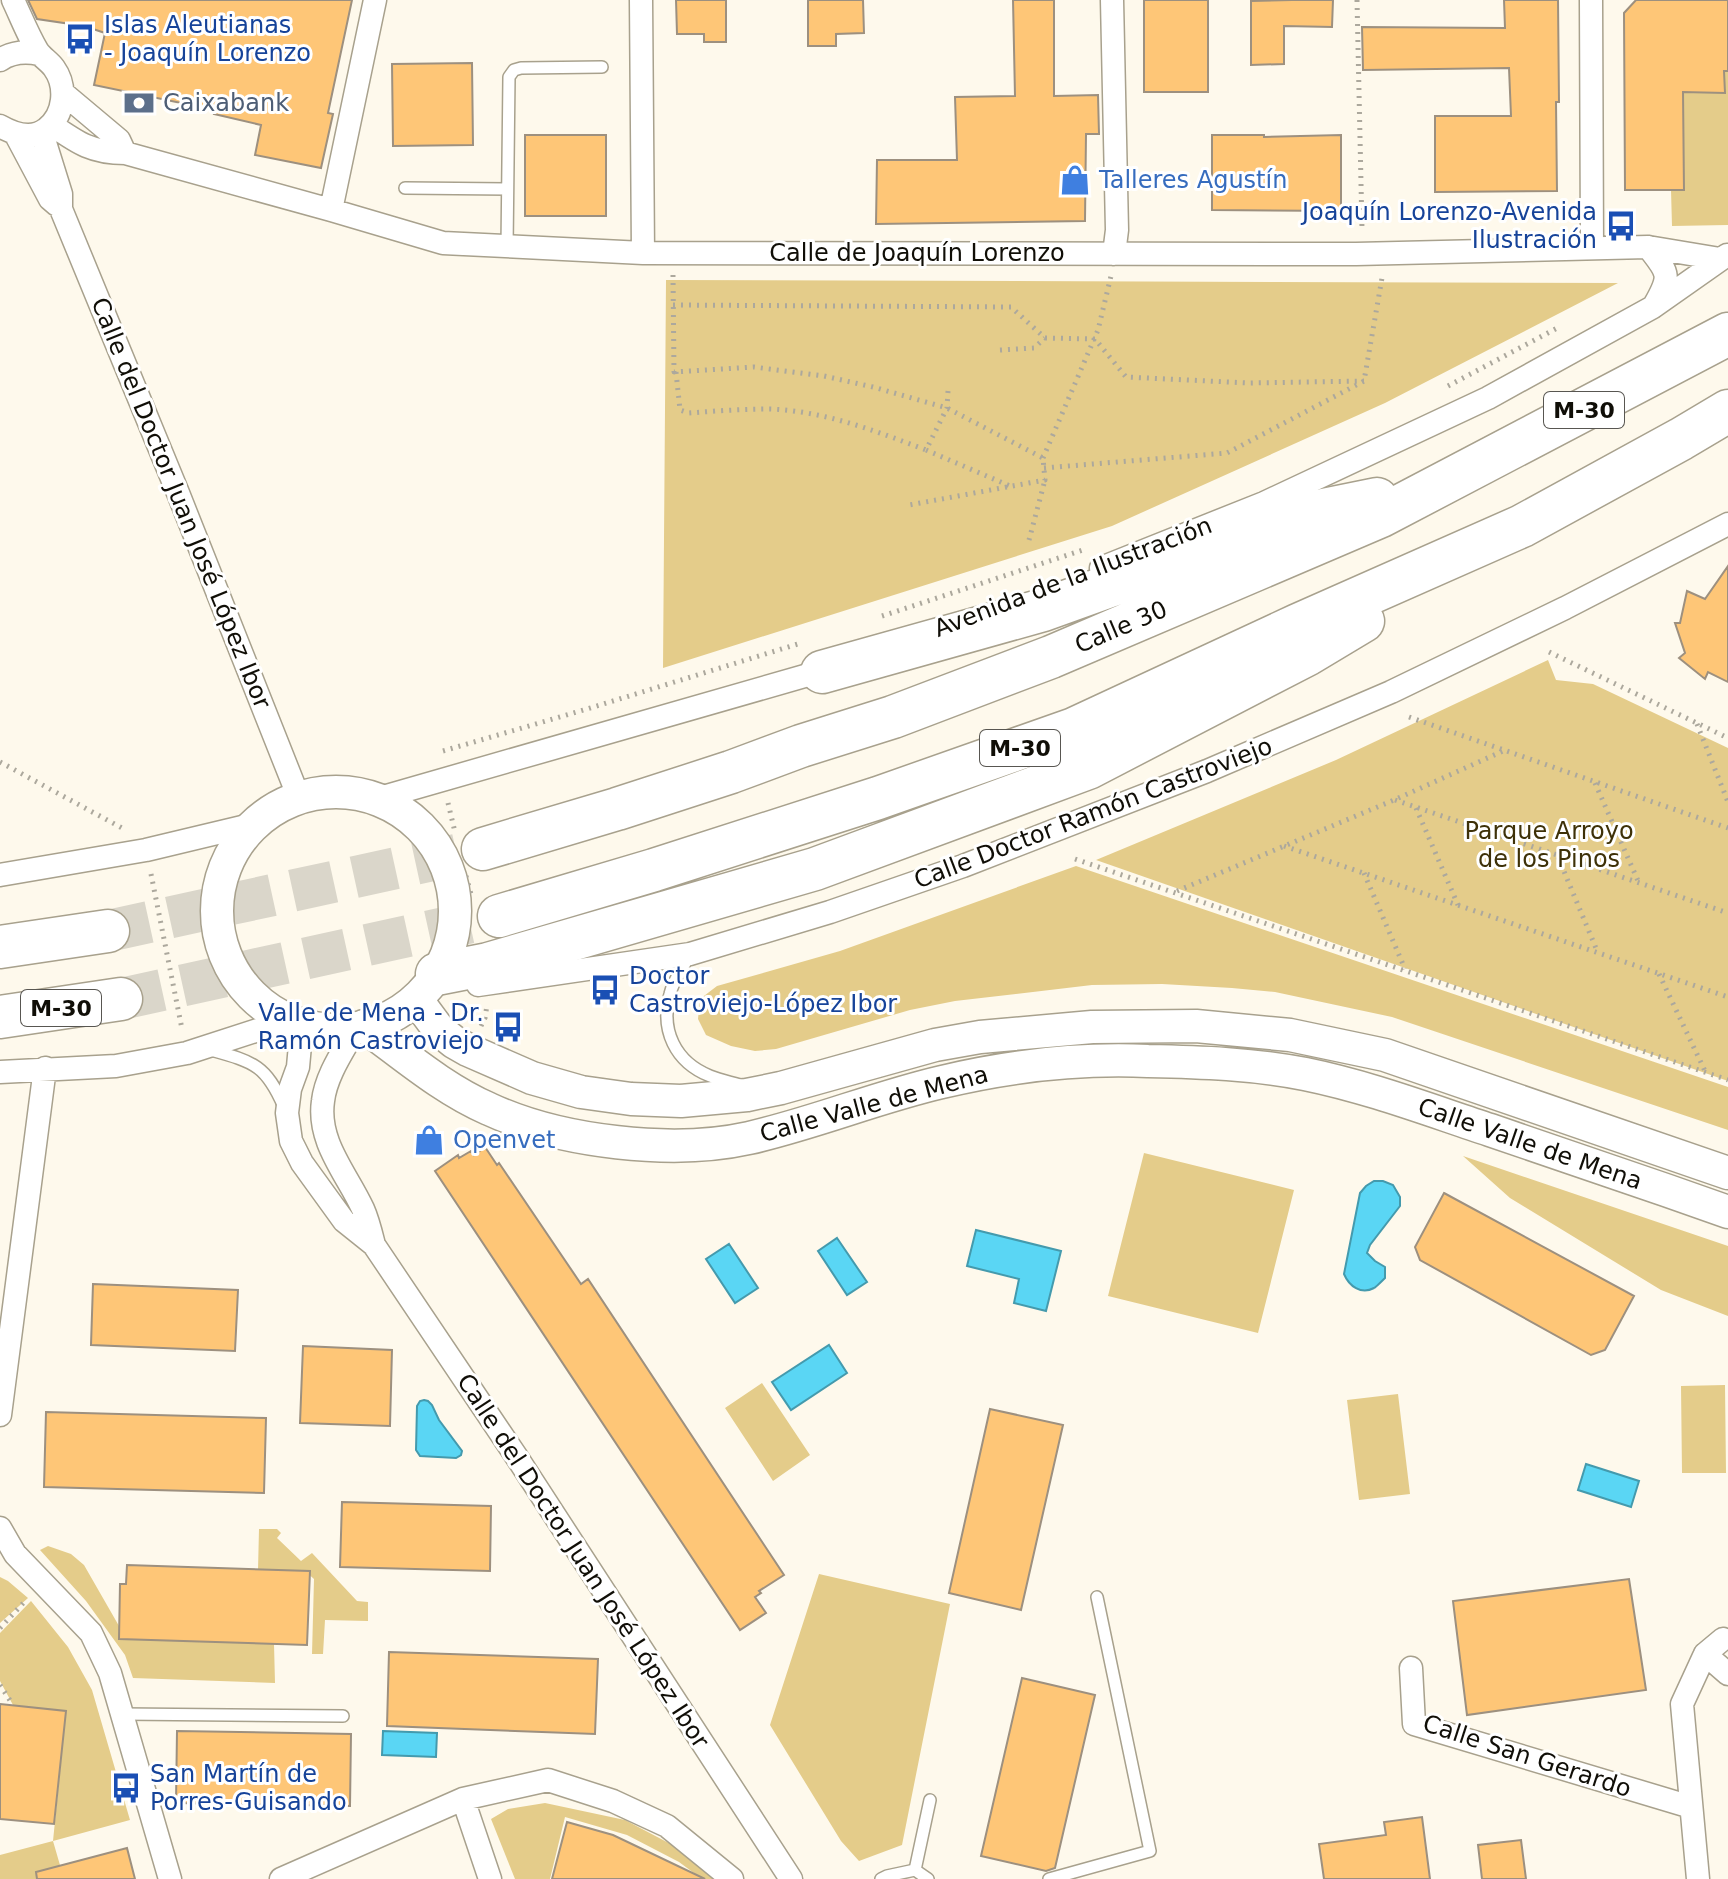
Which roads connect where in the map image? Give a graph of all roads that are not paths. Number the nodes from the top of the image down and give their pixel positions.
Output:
1 (13, 0) edge
2 (375, 0) edge
3 (641, 0) edge
4 (1112, 0) edge
5 (1591, 0) edge
6 (39, 54) junction
7 (0, 60) edge
8 (602, 67) dead end
9 (63, 93) junction
10 (47, 129) junction
11 (8, 130) edge
12 (125, 153) junction
13 (405, 188) dead end
14 (507, 189) junction
15 (61, 209) junction
16 (331, 210) junction
17 (507, 247) junction
18 (1648, 247) junction
19 (1592, 248) junction
20 (643, 253) junction
21 (1114, 254) junction
22 (1724, 257) edge
23 (1653, 307) junction
24 (1728, 334) edge
25 (1728, 411) edge
26 (1441, 486) junction
27 (1728, 524) edge
28 (1522, 526) junction
29 (813, 656) junction
30 (299, 798) junction
31 (376, 799) junction
32 (255, 824) junction
33 (469, 855) tunnel mouth
34 (0, 875) edge
35 (486, 909) tunnel mouth
36 (108, 931) tunnel mouth
37 (0, 947) edge
38 (690, 954) junction
39 (425, 989) junction
40 (121, 999) tunnel mouth
41 (0, 1017) edge
42 (293, 1022) junction
43 (360, 1027) junction
44 (203, 1047) junction
45 (45, 1068) junction
46 (0, 1072) edge
47 (781, 1088) junction
48 (287, 1113) junction
49 (1728, 1173) edge
50 (1728, 1212) edge
51 (374, 1245) junction
52 (0, 1415) edge
53 (0, 1528) edge
54 (1097, 1597) dead end
55 (1723, 1639) dead end
56 (1705, 1654) junction
57 (1411, 1668) dead end
58 (1728, 1674) edge
59 (122, 1714) junction
60 (343, 1716) dead end
61 (463, 1799) junction
62 (930, 1800) dead end
63 (1691, 1807) junction
64 (915, 1870) junction
65 (170, 1879) edge
66 (281, 1879) edge
67 (490, 1879) edge
68 (732, 1879) edge
69 (791, 1879) edge
70 (881, 1879) edge
71 (928, 1879) edge
72 (1049, 1879) edge
73 (1698, 1879) edge

1 - 6 street
2 - 16 street
3 - 20 street
4 - 21 street
5 - 19 street
6 - 7 street
6 - 9 street
8 - 14 lane
9 - 10 street
9 - 12 street
10 - 11 street
10 - 12 street, Calle de Joaquín Lorenzo
10 - 15 street, Calle del Doctor Juan José López Ibor
11 - 15 street, Calle del Doctor Juan José López Ibor
12 - 16 street, Calle de Joaquín Lorenzo
13 - 14 lane
14 - 17 lane
15 - 30 street, Calle del Doctor Juan José López Ibor
16 - 17 street, Calle de Joaquín Lorenzo
17 - 20 street, Calle de Joaquín Lorenzo
18 - 19 street, Calle de Joaquín Lorenzo
18 - 22 street, Calle de Joaquín Lorenzo
18 - 23 street
19 - 21 street, Calle de Joaquín Lorenzo
20 - 21 street, Calle de Joaquín Lorenzo
22 - 23 street, Avenida de la Ilustración
23 - 29 street, Avenida de la Ilustración
24 - 26 highway, Calle 30 / M-30
25 - 28 highway, M-30
26 - 29 highway
26 - 33 highway, Calle 30 / M-30
27 - 38 street, Calle Doctor Ramón Castroviejo
28 - 35 highway, M-30
28 - 39 highway
29 - 31 street, Avenida de la Ilustración
30 - 31 main road
30 - 32 main road
31 - 39 main road
32 - 34 street
32 - 42 main road
36 - 37 highway
38 - 39 street, Calle Doctor Ramón Castroviejo
38 - 47 lane
39 - 43 main road
39 - 47 main road, Calle Valle de Mena
40 - 41 highway, M-30
42 - 43 main road
42 - 44 street
42 - 48 street
43 - 50 main road, Calle Valle de Mena
43 - 51 street
44 - 45 street
44 - 48 lane
45 - 46 street
45 - 52 street
47 - 49 main road, Calle Valle de Mena
48 - 51 street
51 - 69 street, Calle del Doctor Juan José López Ibor
53 - 59 street
54 - 72 lane
55 - 56 street
56 - 58 street
56 - 63 street
57 - 63 street, Calle San Gerardo
59 - 60 lane
59 - 65 street
61 - 66 street
61 - 67 street
61 - 68 street
62 - 64 lane
63 - 73 street
64 - 70 lane
64 - 71 lane

